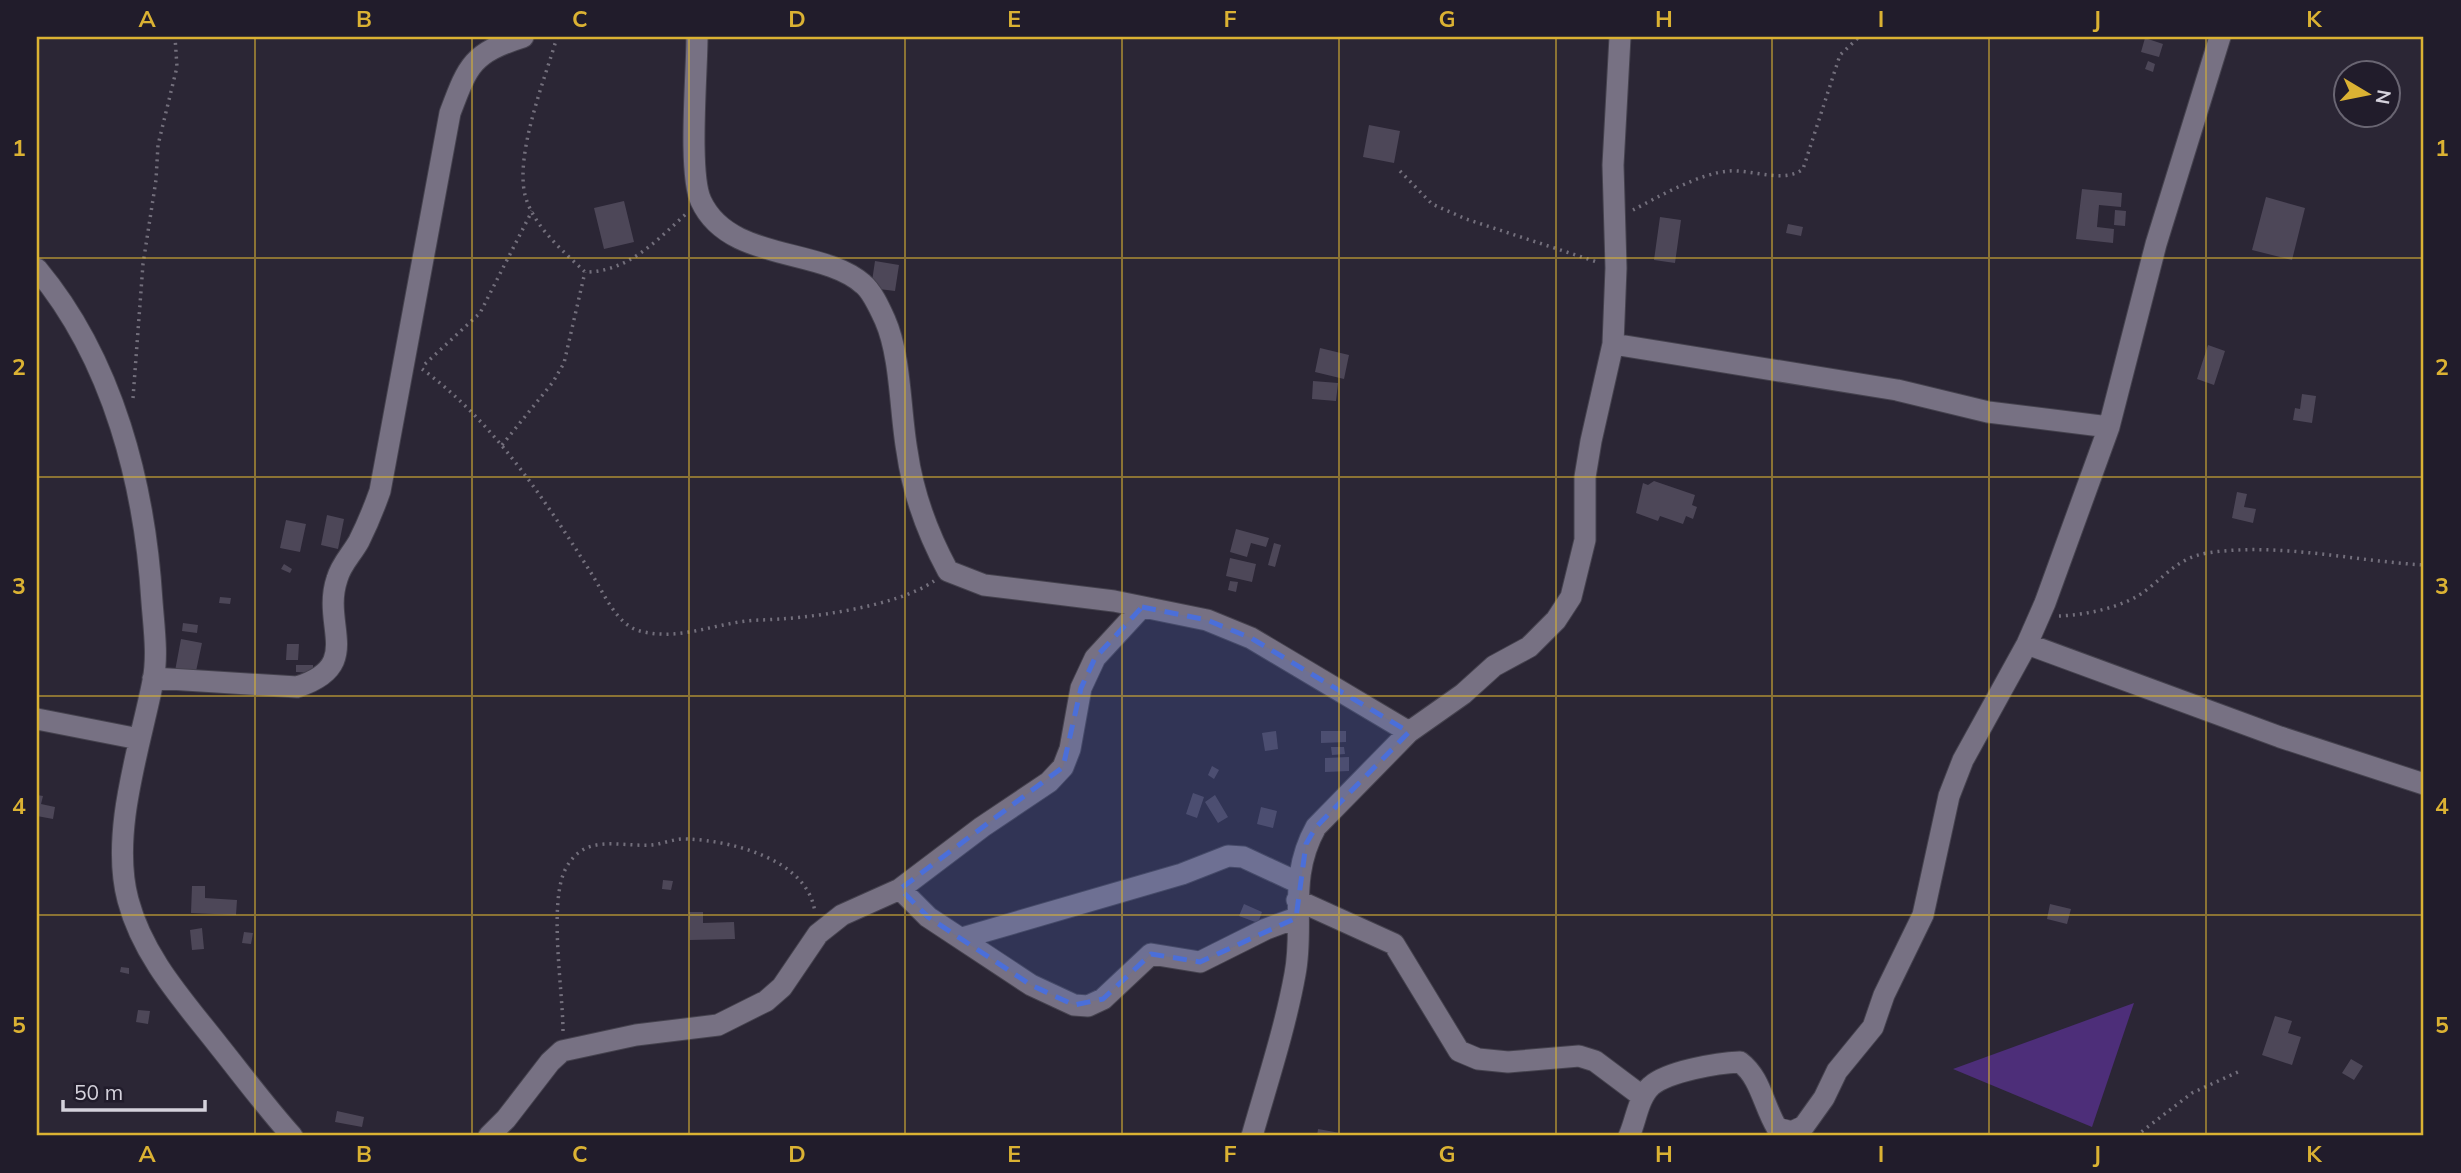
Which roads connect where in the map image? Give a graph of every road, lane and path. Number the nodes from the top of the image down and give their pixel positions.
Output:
1 (174, 37) edge
2 (523, 37) edge
3 (557, 37) edge
4 (697, 37) edge
5 (1620, 37) edge
6 (1859, 37) edge
7 (2220, 37) edge
8 (1399, 171) dead end
9 (700, 200) junction
10 (532, 211) junction
11 (1615, 220) junction
12 (1616, 268) junction
13 (37, 269) edge
14 (584, 272) junction
15 (1613, 344) junction
16 (413, 363) junction
17 (131, 405) dead end
18 (2109, 427) junction
19 (502, 445) junction
20 (2424, 565) edge
21 (948, 571) junction
22 (1142, 607) junction
23 (2039, 617) junction
24 (2027, 645) junction
25 (153, 678) junction
26 (37, 719) edge
27 (1409, 732) junction
28 (139, 739) junction
29 (2424, 784) edge
30 (900, 889) junction
31 (1297, 900) junction
32 (818, 934) junction
33 (962, 938) junction
34 (562, 1051) junction
35 (2240, 1070) dead end
36 (1643, 1097) junction
37 (1807, 1131) edge
38 (292, 1136) edge
39 (489, 1136) edge
40 (1252, 1136) edge
41 (1629, 1136) edge
42 (2136, 1136) edge

1 - 17 path
2 - 16 street
3 - 10 path
4 - 9 street
5 - 11 street
6 - 11 path
7 - 18 street
8 - 12 path
9 - 14 path
9 - 21 street
10 - 14 path
10 - 16 path
11 - 12 street
12 - 15 street
13 - 25 street
14 - 19 path
15 - 18 street
15 - 27 street
16 - 19 path
16 - 25 street
18 - 23 street
19 - 21 path
20 - 23 path
21 - 22 street
22 - 27 street
22 - 30 street
23 - 24 street
24 - 29 street
24 - 37 street
25 - 28 street
26 - 28 street
27 - 31 street
28 - 38 street
30 - 32 street
30 - 33 street
31 - 33 street
31 - 33 street
31 - 36 street
31 - 40 street
32 - 34 street
32 - 34 path
34 - 39 street
35 - 42 path
36 - 37 street
36 - 41 street

